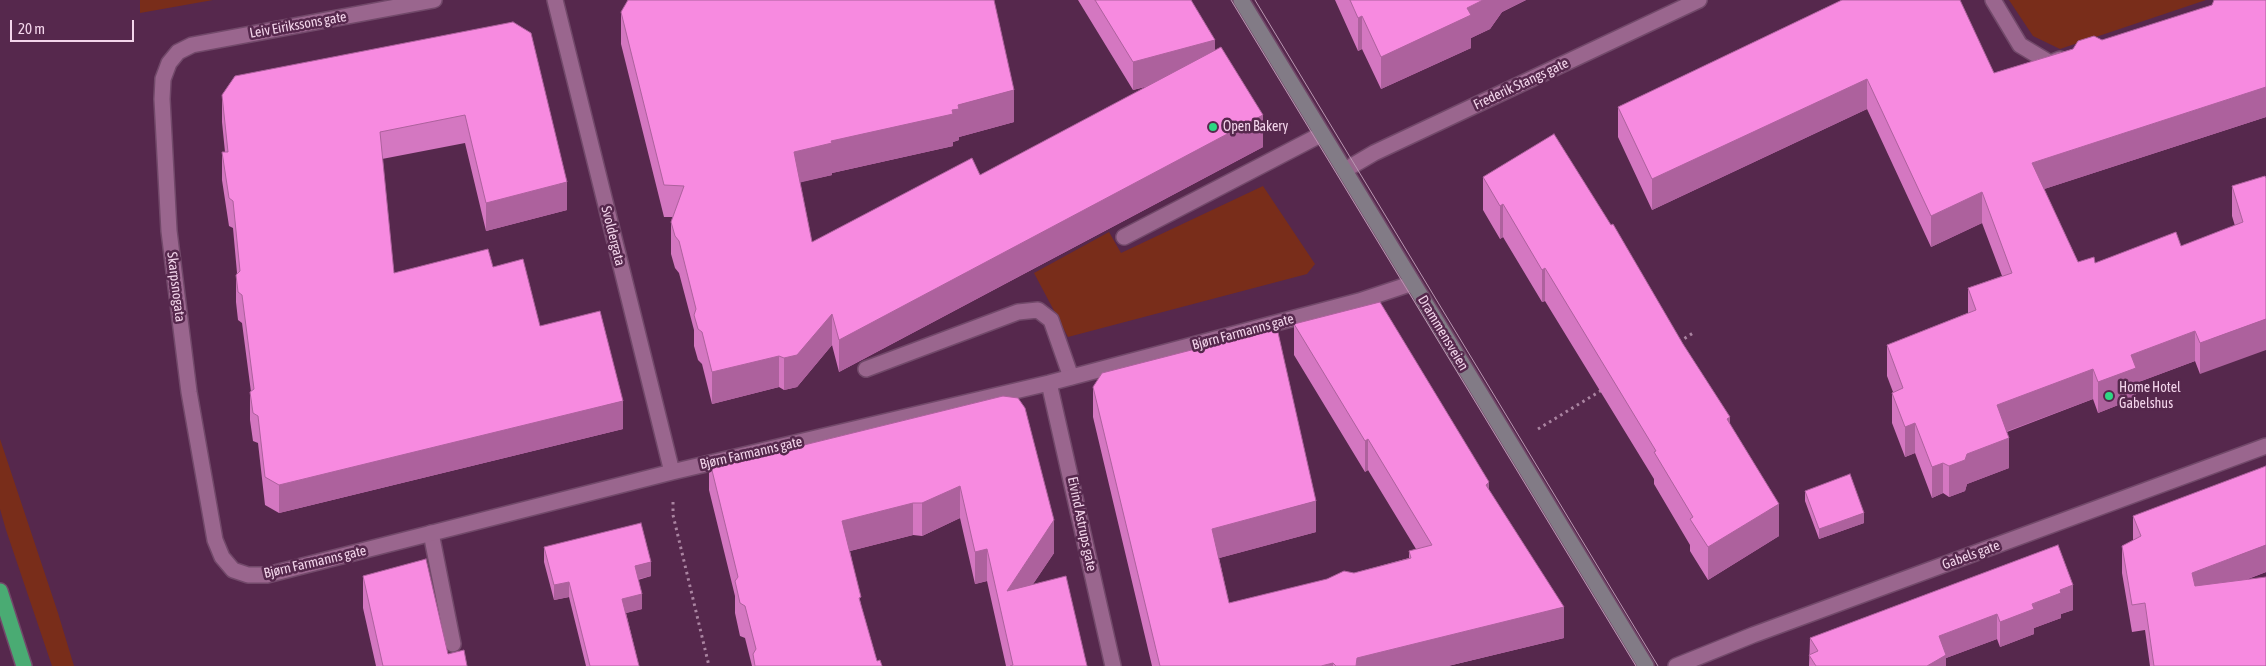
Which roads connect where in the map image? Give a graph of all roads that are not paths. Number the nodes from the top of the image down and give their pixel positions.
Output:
1 (429, 0) edge
2 (555, 0) edge
3 (1241, 0) edge
4 (1699, 0) edge
5 (1993, 0) edge
6 (192, 45) joint
7 (2078, 53) edge
8 (1322, 134) junction
9 (1344, 170) junction
10 (1124, 237) dead end
11 (1413, 283) junction
12 (866, 370) dead end
13 (1071, 377) junction
14 (1049, 383) junction
15 (2266, 446) edge
16 (672, 472) junction
17 (431, 534) junction
18 (215, 540) joint
19 (0, 590) edge
20 (453, 644) dead end
21 (24, 666) edge
22 (1113, 666) edge
23 (1646, 666) edge
24 (1676, 666) edge

1 - 6 street, Leiv Eirikssons gate
2 - 16 street, Svoldergata
3 - 8 street, Drammensveien
4 - 9 street, Frederik Stangs gate
5 - 7 street
6 - 18 street, Skarpsnogata
8 - 9 street, Drammensveien
8 - 10 street
9 - 11 street, Drammensveien
11 - 13 street, Bjørn Farmanns gate
11 - 23 street, Drammensveien
12 - 13 street
13 - 14 street, Bjørn Farmanns gate
14 - 16 street, Bjørn Farmanns gate
14 - 22 street, Eivind Astrups gate
15 - 24 street, Gabels gate
16 - 17 street, Bjørn Farmanns gate
17 - 18 street, Bjørn Farmanns gate
17 - 20 street
19 - 21 highway

